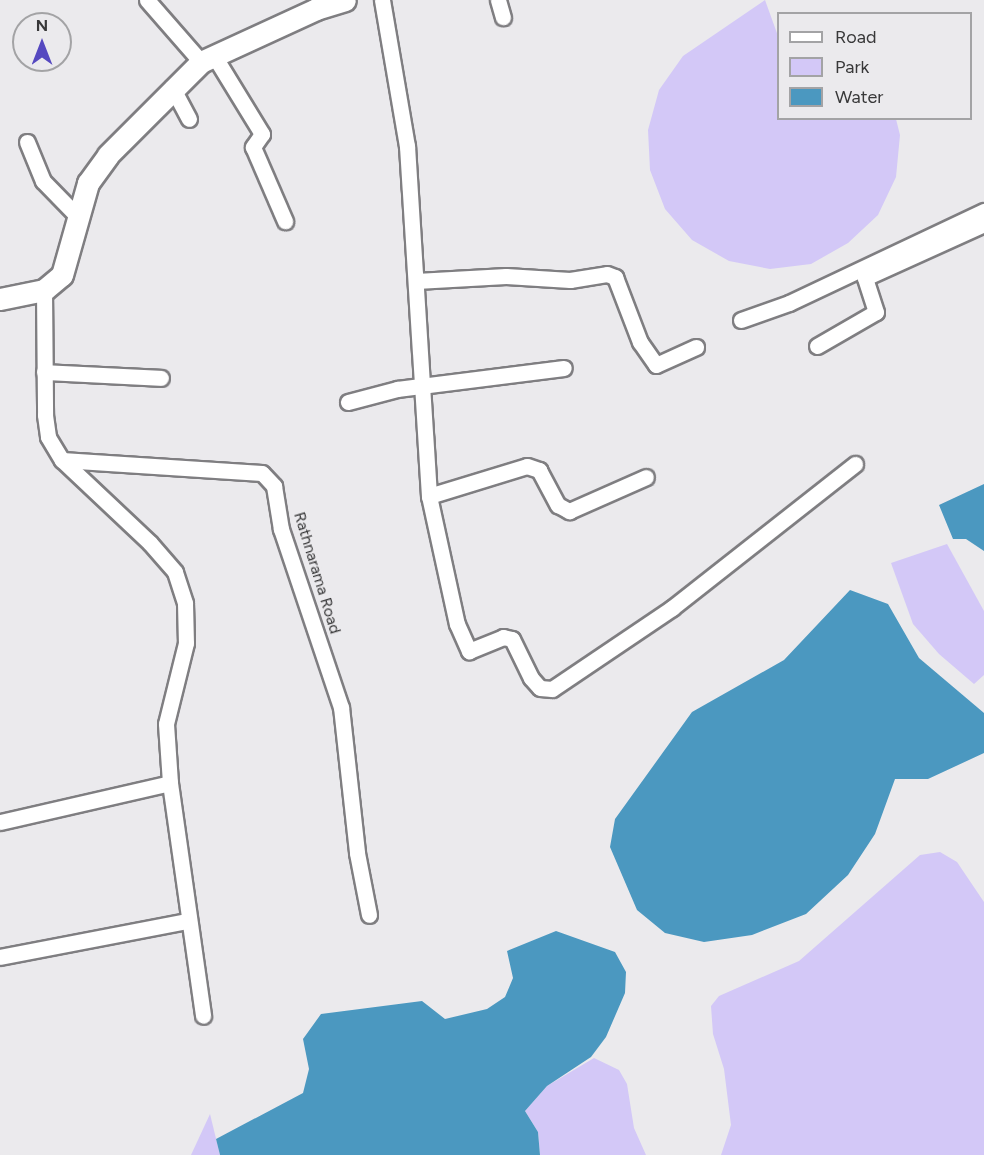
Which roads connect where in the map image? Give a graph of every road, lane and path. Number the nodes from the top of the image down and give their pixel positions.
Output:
1 (147, 0) edge
2 (345, 0) edge
3 (382, 0) edge
4 (498, 0) edge
5 (314, 4) edge
6 (503, 16) dead end
7 (207, 58) junction
8 (172, 87) junction
9 (189, 119) dead end
10 (27, 142) dead end
11 (984, 211) edge
12 (78, 217) junction
13 (285, 221) dead end
14 (984, 224) edge
15 (416, 281) junction
16 (44, 290) junction
17 (1, 294) edge
18 (741, 320) dead end
19 (817, 346) dead end
20 (696, 347) dead end
21 (564, 368) dead end
22 (44, 372) junction
23 (161, 378) dead end
24 (425, 386) junction
25 (348, 402) dead end
26 (62, 460) junction
27 (855, 464) dead end
28 (646, 477) dead end
29 (429, 496) junction
30 (170, 783) junction
31 (0, 822) edge
32 (369, 915) dead end
33 (187, 921) junction
34 (0, 957) edge
35 (203, 1016) dead end

1 - 7 street
2 - 5 street
3 - 15 street
4 - 6 street
5 - 7 street
7 - 8 street
7 - 13 street
8 - 9 street
8 - 12 street
10 - 12 street
11 - 18 street
12 - 16 street
14 - 19 street
15 - 20 street
15 - 24 street
16 - 17 street
16 - 22 street
21 - 24 street
22 - 23 street
22 - 26 street
24 - 25 street
24 - 29 street
26 - 30 street
26 - 32 street, Rathnarama Road
27 - 29 street
28 - 29 street
30 - 31 street
30 - 33 street
33 - 34 street
33 - 35 street

